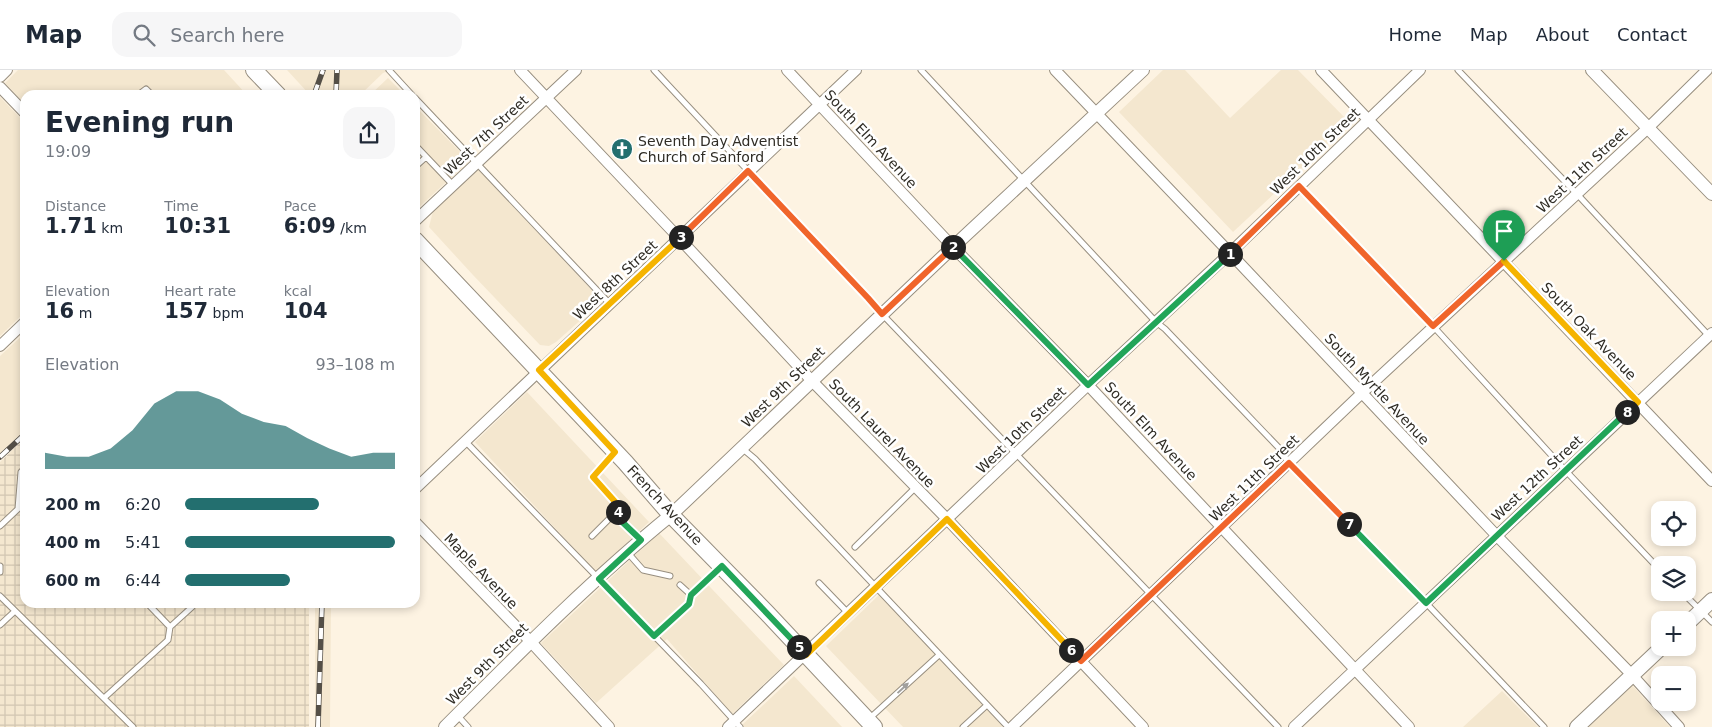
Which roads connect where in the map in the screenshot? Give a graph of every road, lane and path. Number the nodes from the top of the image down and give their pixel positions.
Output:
1 (7, 70) edge
2 (254, 70) edge
3 (389, 70) edge
4 (520, 70) edge
5 (576, 70) edge
6 (654, 70) edge
7 (787, 70) edge
8 (856, 70) edge
9 (921, 70) edge
10 (1055, 70) edge
11 (1143, 70) edge
12 (1321, 70) edge
13 (1420, 70) edge
14 (1458, 70) edge
15 (1592, 70) edge
16 (1707, 70) edge
17 (0, 77) edge
18 (0, 87) edge
19 (269, 90) edge
20 (407, 90) edge
21 (546, 99) junction
22 (420, 103) edge
23 (819, 104) junction
24 (20, 108) edge
25 (1096, 114) junction
26 (1368, 119) junction
27 (1649, 127) junction
28 (420, 150) edge
29 (426, 157) junction
30 (420, 162) edge
31 (476, 164) junction
32 (748, 171) junction
33 (1024, 181) junction
34 (453, 185) junction
35 (1299, 186) junction
36 (1577, 194) junction
37 (1712, 194) edge
38 (420, 216) edge
39 (679, 238) junction
40 (420, 245) edge
41 (953, 247) junction
42 (1230, 253) junction
43 (1504, 261) junction
44 (610, 304) junction
45 (882, 314) junction
46 (1156, 322) junction
47 (1433, 326) junction
48 (20, 327) edge
49 (1711, 336) edge
50 (0, 346) edge
51 (539, 370) junction
52 (812, 381) junction
53 (1088, 385) junction
54 (1362, 393) junction
55 (1638, 402) junction
56 (465, 441) junction
57 (742, 448) junction
58 (615, 452) junction
59 (1015, 454) junction
60 (1289, 463) junction
61 (1565, 470) junction
62 (20, 472) edge
63 (1712, 481) edge
64 (420, 484) edge
65 (916, 487) junction
66 (615, 515) junction
67 (671, 515) junction
68 (947, 519) junction
69 (0, 526) edge
70 (420, 527) edge
71 (1222, 527) junction
72 (1496, 535) junction
73 (592, 536) dead end
74 (641, 540) junction
75 (855, 547) dead end
76 (628, 552) junction
77 (1651, 561) edge
78 (0, 566) edge
79 (722, 566) junction
80 (0, 572) edge
81 (670, 576) dead end
82 (599, 579) junction
83 (819, 583) dead end
84 (680, 585) dead end
85 (876, 588) junction
86 (691, 595) junction
87 (1151, 595) junction
88 (0, 596) edge
89 (1712, 600) edge
90 (1690, 601) edge
91 (1426, 603) junction
92 (152, 608) edge
93 (191, 608) edge
94 (15, 611) junction
95 (1700, 612) junction
96 (848, 614) junction
97 (1696, 616) edge
98 (1712, 622) edge
99 (0, 625) edge
100 (170, 627) junction
101 (654, 636) junction
102 (531, 642) junction
103 (806, 655) junction
104 (939, 655) junction
105 (1652, 656) edge
106 (1081, 661) junction
107 (1355, 670) junction
108 (1632, 675) junction
109 (104, 698) junction
110 (987, 704) junction
111 (457, 715) junction
112 (871, 724) edge
113 (735, 725) edge
114 (134, 727) edge
115 (445, 727) edge
116 (468, 727) edge
117 (609, 727) edge
118 (963, 727) edge
119 (1008, 727) edge
120 (1012, 727) edge
121 (1143, 727) edge
122 (1278, 727) edge
123 (1294, 727) edge
124 (1409, 727) edge
125 (1544, 727) edge
126 (1577, 727) edge
127 (1679, 727) edge

1 - 17 street
2 - 19 main road
3 - 20 lane
4 - 21 street, South Laurel Avenue
5 - 21 street, West 7th Street
6 - 32 lane
7 - 23 street, South Elm Avenue
8 - 23 street, West 8th Street
9 - 33 lane
10 - 25 street, South Myrtle Avenue
11 - 25 street, West 9th Street
12 - 26 street, South Oak Avenue
13 - 26 street, West 10th Street
14 - 36 lane
15 - 27 street
16 - 27 street, West 11th Street
18 - 24 street
21 - 31 street, West 7th Street
21 - 39 street, South Laurel Avenue
22 - 31 lane
23 - 32 street, West 8th Street
23 - 41 street, South Elm Avenue
25 - 33 street, West 9th Street
25 - 42 street, South Myrtle Avenue
26 - 35 street, West 10th Street
26 - 43 street, South Oak Avenue
27 - 36 street, West 11th Street
27 - 37 street
28 - 29 lane
29 - 30 lane
29 - 34 lane
31 - 34 street, West 7th Street
31 - 44 lane
32 - 39 street, West 8th Street
32 - 45 lane
33 - 41 street, West 9th Street
33 - 46 lane
34 - 38 street, West 7th Street
35 - 42 street, West 10th Street
35 - 47 lane
36 - 43 street, West 11th Street
36 - 49 lane
39 - 44 street, West 8th Street
39 - 52 street, South Laurel Avenue
40 - 51 main road, French Avenue
41 - 45 street, West 9th Street
41 - 53 street, South Elm Avenue
42 - 46 street, West 10th Street
42 - 54 street, South Myrtle Avenue
43 - 47 street, West 11th Street
43 - 55 street, South Oak Avenue
44 - 51 street, West 8th Street
45 - 52 street, West 9th Street
45 - 59 lane
46 - 53 street, West 10th Street
46 - 60 lane
47 - 54 street, West 11th Street
47 - 61 lane
48 - 50 street
49 - 55 street, West 12th Street
51 - 56 street, West 8th Street
51 - 58 main road, French Avenue
52 - 57 street, West 9th Street
52 - 65 street, South Laurel Avenue
53 - 59 street, West 10th Street
53 - 71 street, South Elm Avenue
54 - 60 street, West 11th Street
54 - 72 street, South Myrtle Avenue
55 - 61 street, West 12th Street
55 - 63 street, South Oak Avenue
56 - 64 street, West 8th Street
56 - 82 lane
57 - 67 street, West 9th Street
57 - 85 lane
58 - 66 lane
58 - 67 main road, French Avenue
59 - 68 street, West 10th Street
59 - 87 lane
60 - 71 street, West 11th Street
60 - 91 lane
61 - 72 street, West 12th Street
61 - 77 lane
62 - 69 lane
65 - 68 street, South Laurel Avenue
65 - 75 lane
66 - 73 lane
66 - 74 lane
67 - 74 street, West 9th Street
67 - 79 main road, French Avenue
68 - 85 street, West 10th Street
68 - 106 street, South Laurel Avenue
70 - 102 street, Maple Avenue
71 - 87 street, West 11th Street
71 - 107 street, South Elm Avenue
72 - 91 street, West 12th Street
72 - 108 street, South Myrtle Avenue
74 - 76 street, West 9th Street
76 - 81 lane
76 - 82 street, West 9th Street
78 - 80 lane
79 - 86 lane
79 - 103 main road, French Avenue
82 - 101 lane
82 - 102 street, West 9th Street
83 - 96 lane
84 - 86 lane
85 - 96 street, West 10th Street
85 - 104 lane
86 - 101 lane
87 - 106 street, West 11th Street
87 - 122 lane
88 - 94 lane
89 - 95 main road
90 - 95 lane
91 - 107 street, West 12th Street
91 - 125 lane
92 - 100 lane
93 - 100 lane
94 - 99 lane
94 - 109 lane
95 - 97 main road
95 - 98 lane
96 - 103 street, West 10th Street
100 - 109 lane
101 - 113 lane
102 - 111 street, West 9th Street
102 - 117 street, Maple Avenue
103 - 112 main road, French Avenue
103 - 113 street, West 10th Street
104 - 110 lane
112 -> 104 lane
105 - 108 main road
106 - 120 street, West 11th Street
106 - 121 street, South Laurel Avenue
107 - 123 street, West 12th Street
107 - 124 street, South Elm Avenue
108 - 126 main road
108 - 127 street, South Myrtle Avenue
109 - 114 lane
110 - 118 lane
110 - 119 lane
111 - 115 street, West 9th Street
111 - 116 lane

